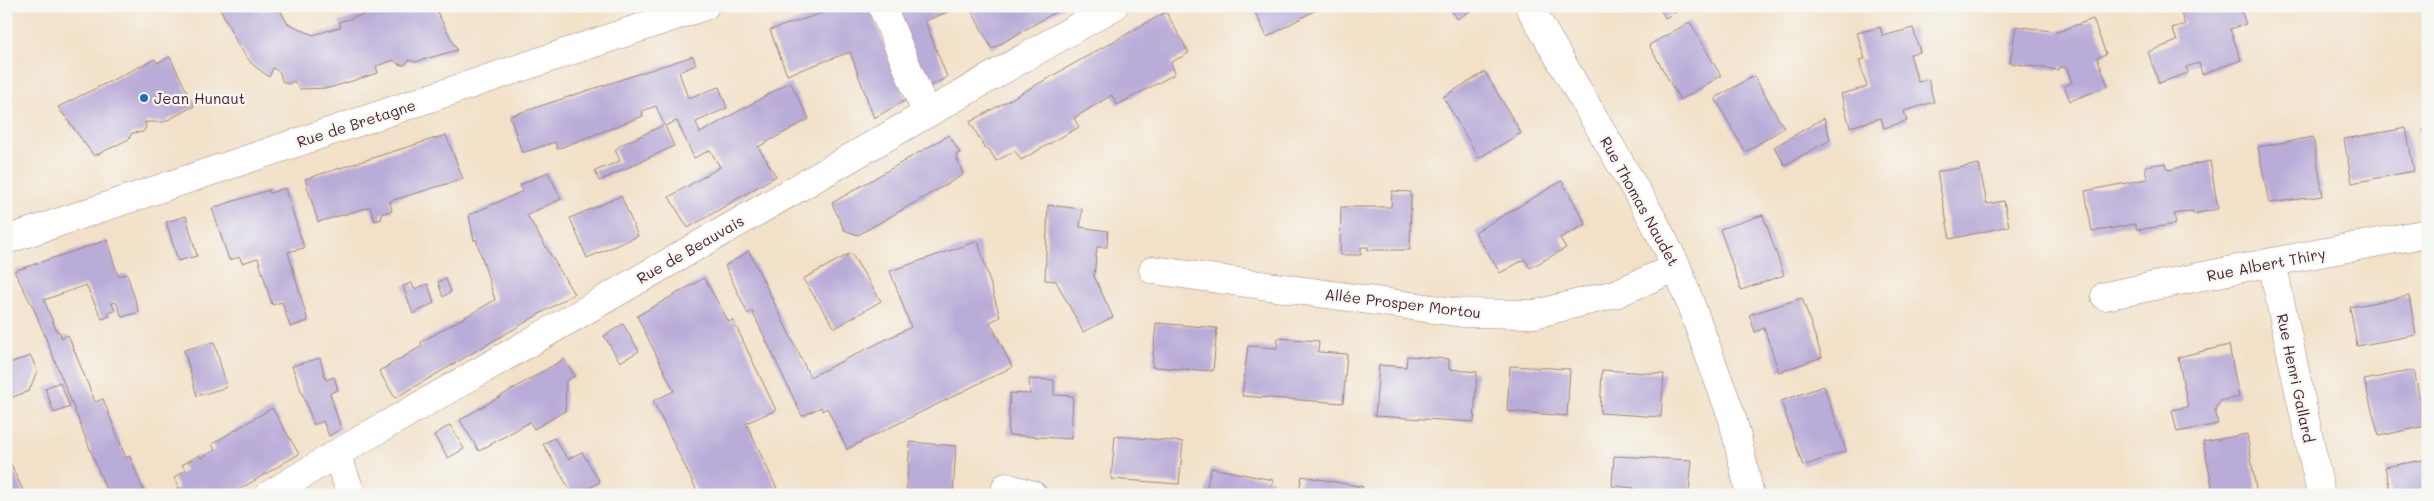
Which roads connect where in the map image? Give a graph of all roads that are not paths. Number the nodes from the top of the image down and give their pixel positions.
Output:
1 (705, 6) edge
2 (882, 6) edge
3 (1114, 6) edge
4 (1529, 6) edge
5 (926, 112) junction
6 (2428, 233) edge
7 (6, 240) edge
8 (2272, 262) junction
9 (1677, 267) junction
10 (1153, 270) dead end
11 (2105, 296) dead end
12 (336, 454) junction
13 (1006, 487) dead end
14 (269, 495) edge
15 (352, 495) edge
16 (1033, 495) edge
17 (1750, 495) edge
18 (2321, 495) edge

1 - 7 street, Rue de Bretagne
2 - 5 street
3 - 5 street, Rue de Beauvais
4 - 9 street, Rue Thomas Naudet
5 - 12 street, Rue de Beauvais
6 - 8 street, Rue Albert Thiry
8 - 11 street, Rue Albert Thiry
8 - 18 street, Rue Henri Gallard
9 - 10 street, Allée Prosper Mortou
9 - 17 street, Rue Thomas Naudet
12 - 14 street, Rue de Beauvais
12 - 15 street
13 - 16 street

